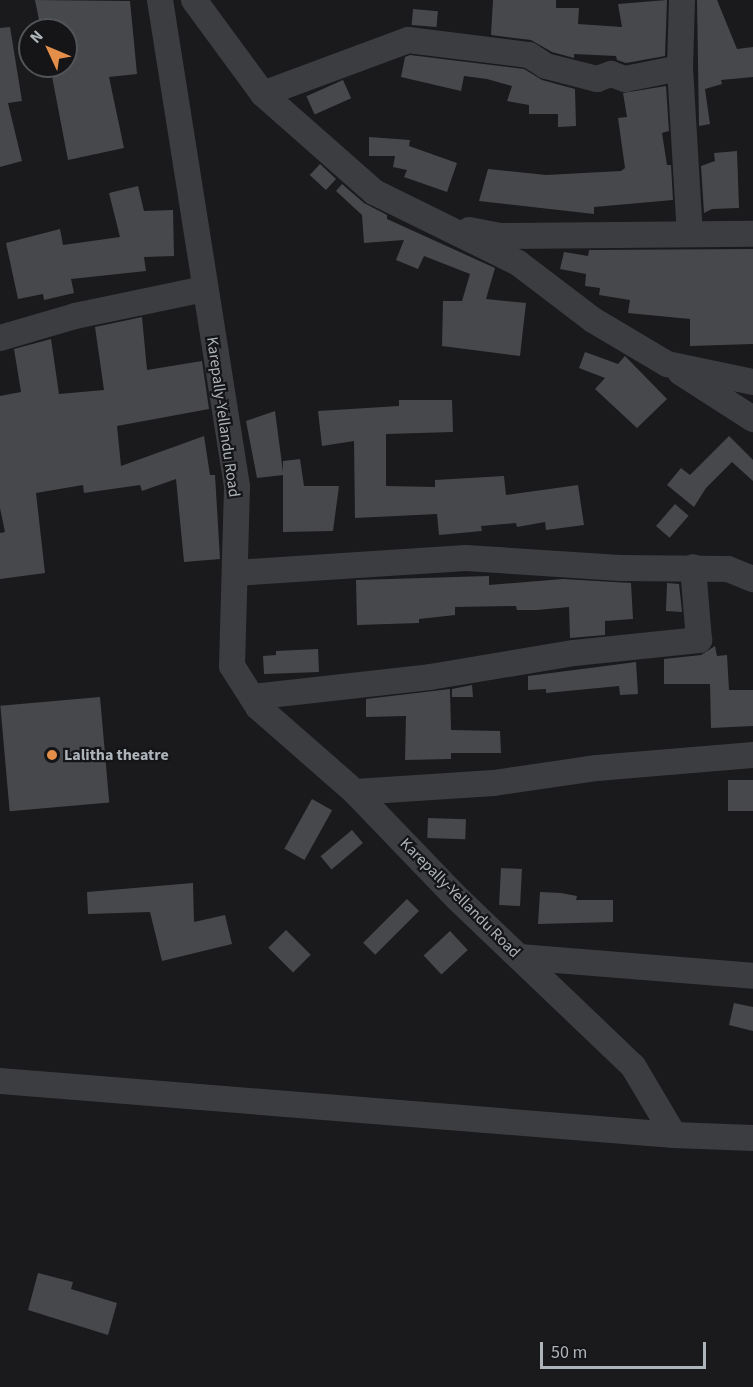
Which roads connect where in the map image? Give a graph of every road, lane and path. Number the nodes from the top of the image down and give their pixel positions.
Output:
1 (160, 0) edge
2 (194, 0) edge
3 (684, 1) edge
4 (680, 68) junction
5 (263, 94) junction
6 (440, 224) junction
7 (690, 234) junction
8 (753, 234) edge
9 (204, 289) junction
10 (0, 338) edge
11 (667, 364) junction
12 (753, 382) edge
13 (753, 419) edge
14 (693, 567) junction
15 (234, 573) junction
16 (753, 579) edge
17 (252, 698) junction
18 (753, 755) edge
19 (355, 792) junction
20 (519, 957) junction
21 (753, 976) edge
22 (0, 1081) edge
23 (674, 1135) junction
24 (753, 1138) edge

1 - 9 street, Karepally-Yellandu Road
2 - 5 street
3 - 4 street
4 - 5 street
4 - 7 street
5 - 6 street
6 - 7 street
6 - 11 street
7 - 8 street
9 - 10 street
9 - 15 street, Karepally-Yellandu Road
11 - 12 street
11 - 13 street
14 - 15 street
14 - 16 street
14 - 17 street
15 - 17 street, Karepally-Yellandu Road
17 - 19 street, Karepally-Yellandu Road
18 - 19 street
19 - 20 street, Karepally-Yellandu Road
20 - 21 street
20 - 23 street, Karepally-Yellandu Road
22 - 23 street
23 - 24 street

